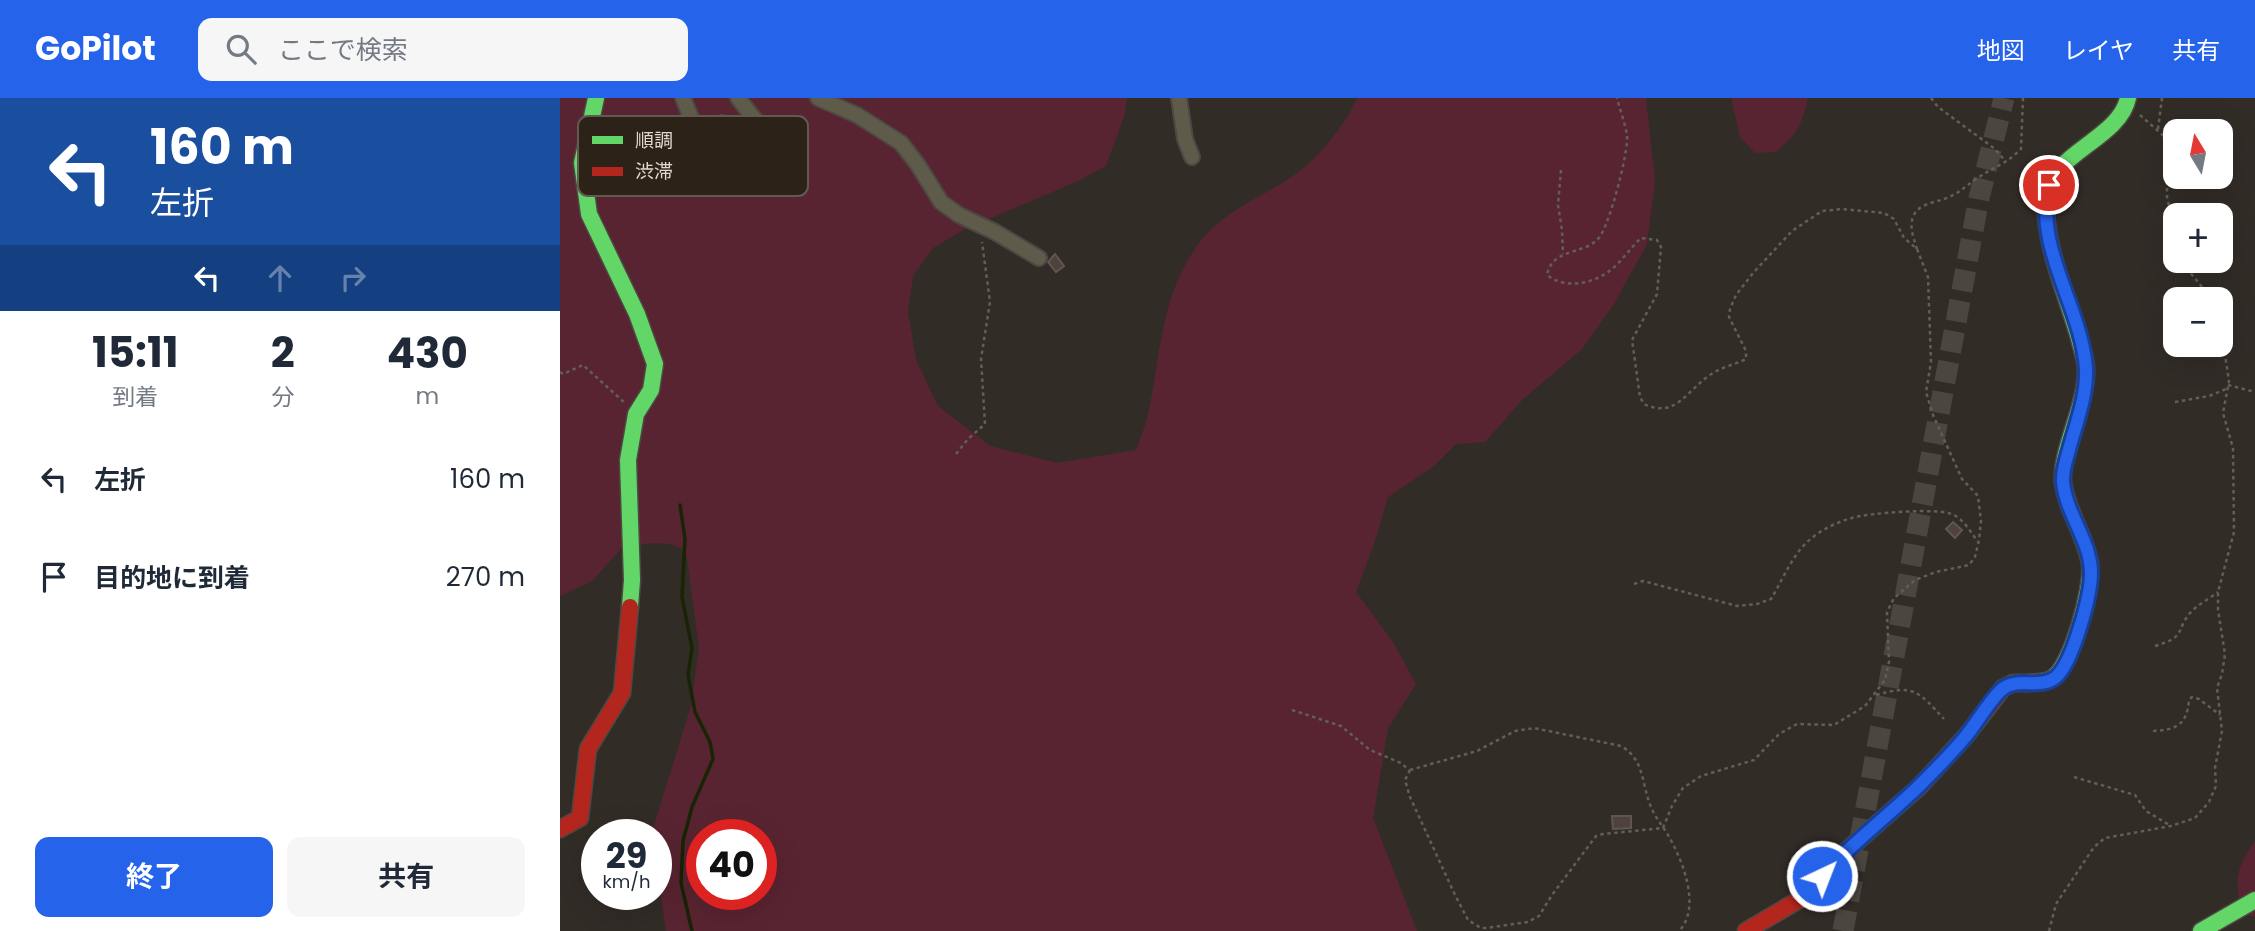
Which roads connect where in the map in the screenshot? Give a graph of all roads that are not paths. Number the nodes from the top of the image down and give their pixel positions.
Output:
1 (596, 98) edge
2 (682, 98) edge
3 (738, 98) edge
4 (818, 98) edge
5 (1179, 98) edge
6 (2127, 101) edge
7 (592, 116) edge
8 (690, 116) edge
9 (752, 116) edge
10 (1192, 157) dead end
11 (587, 196) edge
12 (1039, 258) dead end
13 (560, 829) edge
14 (2255, 900) edge
15 (1746, 931) edge
16 (2201, 931) edge

1 - 7 street
2 - 8 street
3 - 9 street
4 - 12 street
5 - 10 street
6 - 15 street
11 - 13 street
14 - 16 street

